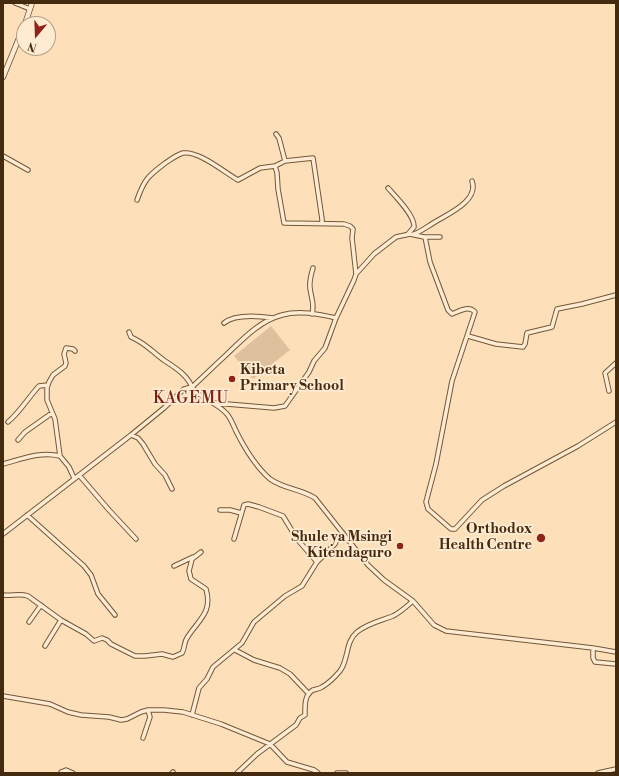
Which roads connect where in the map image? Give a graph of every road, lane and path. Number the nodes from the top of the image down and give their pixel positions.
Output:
1 (10, 3) edge
2 (16, 3) edge
3 (32, 3) edge
4 (30, 9) junction
5 (27, 16) edge
6 (16, 45) edge
7 (3, 77) edge
8 (276, 134) dead end
9 (3, 156) edge
10 (285, 161) junction
11 (275, 166) junction
12 (28, 170) dead end
13 (472, 181) dead end
14 (388, 188) dead end
15 (137, 200) dead end
16 (322, 223) junction
17 (414, 234) junction
18 (405, 236) junction
19 (425, 237) junction
20 (440, 237) dead end
21 (313, 268) dead end
22 (356, 274) junction
23 (616, 295) edge
24 (312, 314) junction
25 (274, 318) junction
26 (336, 318) junction
27 (224, 323) dead end
28 (129, 332) dead end
29 (468, 336) junction
30 (75, 351) dead end
31 (616, 363) edge
32 (48, 385) junction
33 (192, 388) junction
34 (609, 391) dead end
35 (214, 403) junction
36 (52, 413) junction
37 (8, 422) dead end
38 (616, 422) edge
39 (131, 435) junction
40 (18, 440) dead end
41 (60, 456) junction
42 (3, 464) edge
43 (78, 475) junction
44 (74, 478) junction
45 (172, 489) dead end
46 (220, 510) dead end
47 (241, 513) junction
48 (27, 515) junction
49 (343, 533) junction
50 (3, 534) edge
51 (136, 538) dead end
52 (234, 539) dead end
53 (201, 552) dead end
54 (194, 557) junction
55 (317, 562) junction
56 (174, 566) dead end
57 (3, 595) edge
58 (413, 601) junction
59 (41, 605) junction
60 (115, 614) dead end
61 (61, 620) junction
62 (29, 622) dead end
63 (44, 646) dead end
64 (593, 648) junction
65 (235, 650) junction
66 (616, 652) edge
67 (616, 664) edge
68 (309, 694) junction
69 (3, 696) edge
70 (148, 710) junction
71 (192, 715) junction
72 (143, 738) dead end
73 (270, 744) junction
74 (616, 769) edge
75 (61, 773) edge
76 (73, 773) edge
77 (237, 773) edge
78 (318, 773) edge
79 (337, 773) edge
80 (346, 773) edge
81 (598, 773) edge

1 - 2 street
2 - 4 street
3 - 4 street
4 - 5 street
6 - 7 street
8 - 10 street
9 - 12 street
10 - 11 street
10 - 16 street
11 - 15 street
11 - 16 street
13 - 17 street
14 - 18 street
16 - 22 street
17 - 18 street
17 - 19 street
18 - 22 street
19 - 20 street
19 - 29 street
21 - 24 street
22 - 26 street
23 - 29 street
24 - 25 street
24 - 26 street
25 - 27 street
25 - 33 street
26 - 35 street
28 - 33 street
29 - 38 street
30 - 32 street
31 - 34 street
32 - 36 street
32 - 37 street
33 - 35 street
33 - 39 street
35 - 49 street
36 - 40 street
36 - 41 street
39 - 43 street
39 - 45 street
41 - 42 street
41 - 44 street
43 - 44 street
43 - 51 street
44 - 48 street
46 - 47 street
47 - 52 street
47 - 55 street
48 - 50 street
48 - 60 street
49 - 55 street
49 - 58 street
53 - 54 street
54 - 56 street
54 - 61 street
55 - 65 street
57 - 59 street
58 - 64 street
58 - 68 street
59 - 61 street
59 - 62 street
61 - 63 street
64 - 66 street
64 - 67 street
65 - 68 street
65 - 71 street
68 - 73 street
69 - 70 street
70 - 71 street
70 - 72 street
71 - 73 street
73 - 77 street
73 - 78 street
74 - 81 street
75 - 76 street
79 - 80 street

